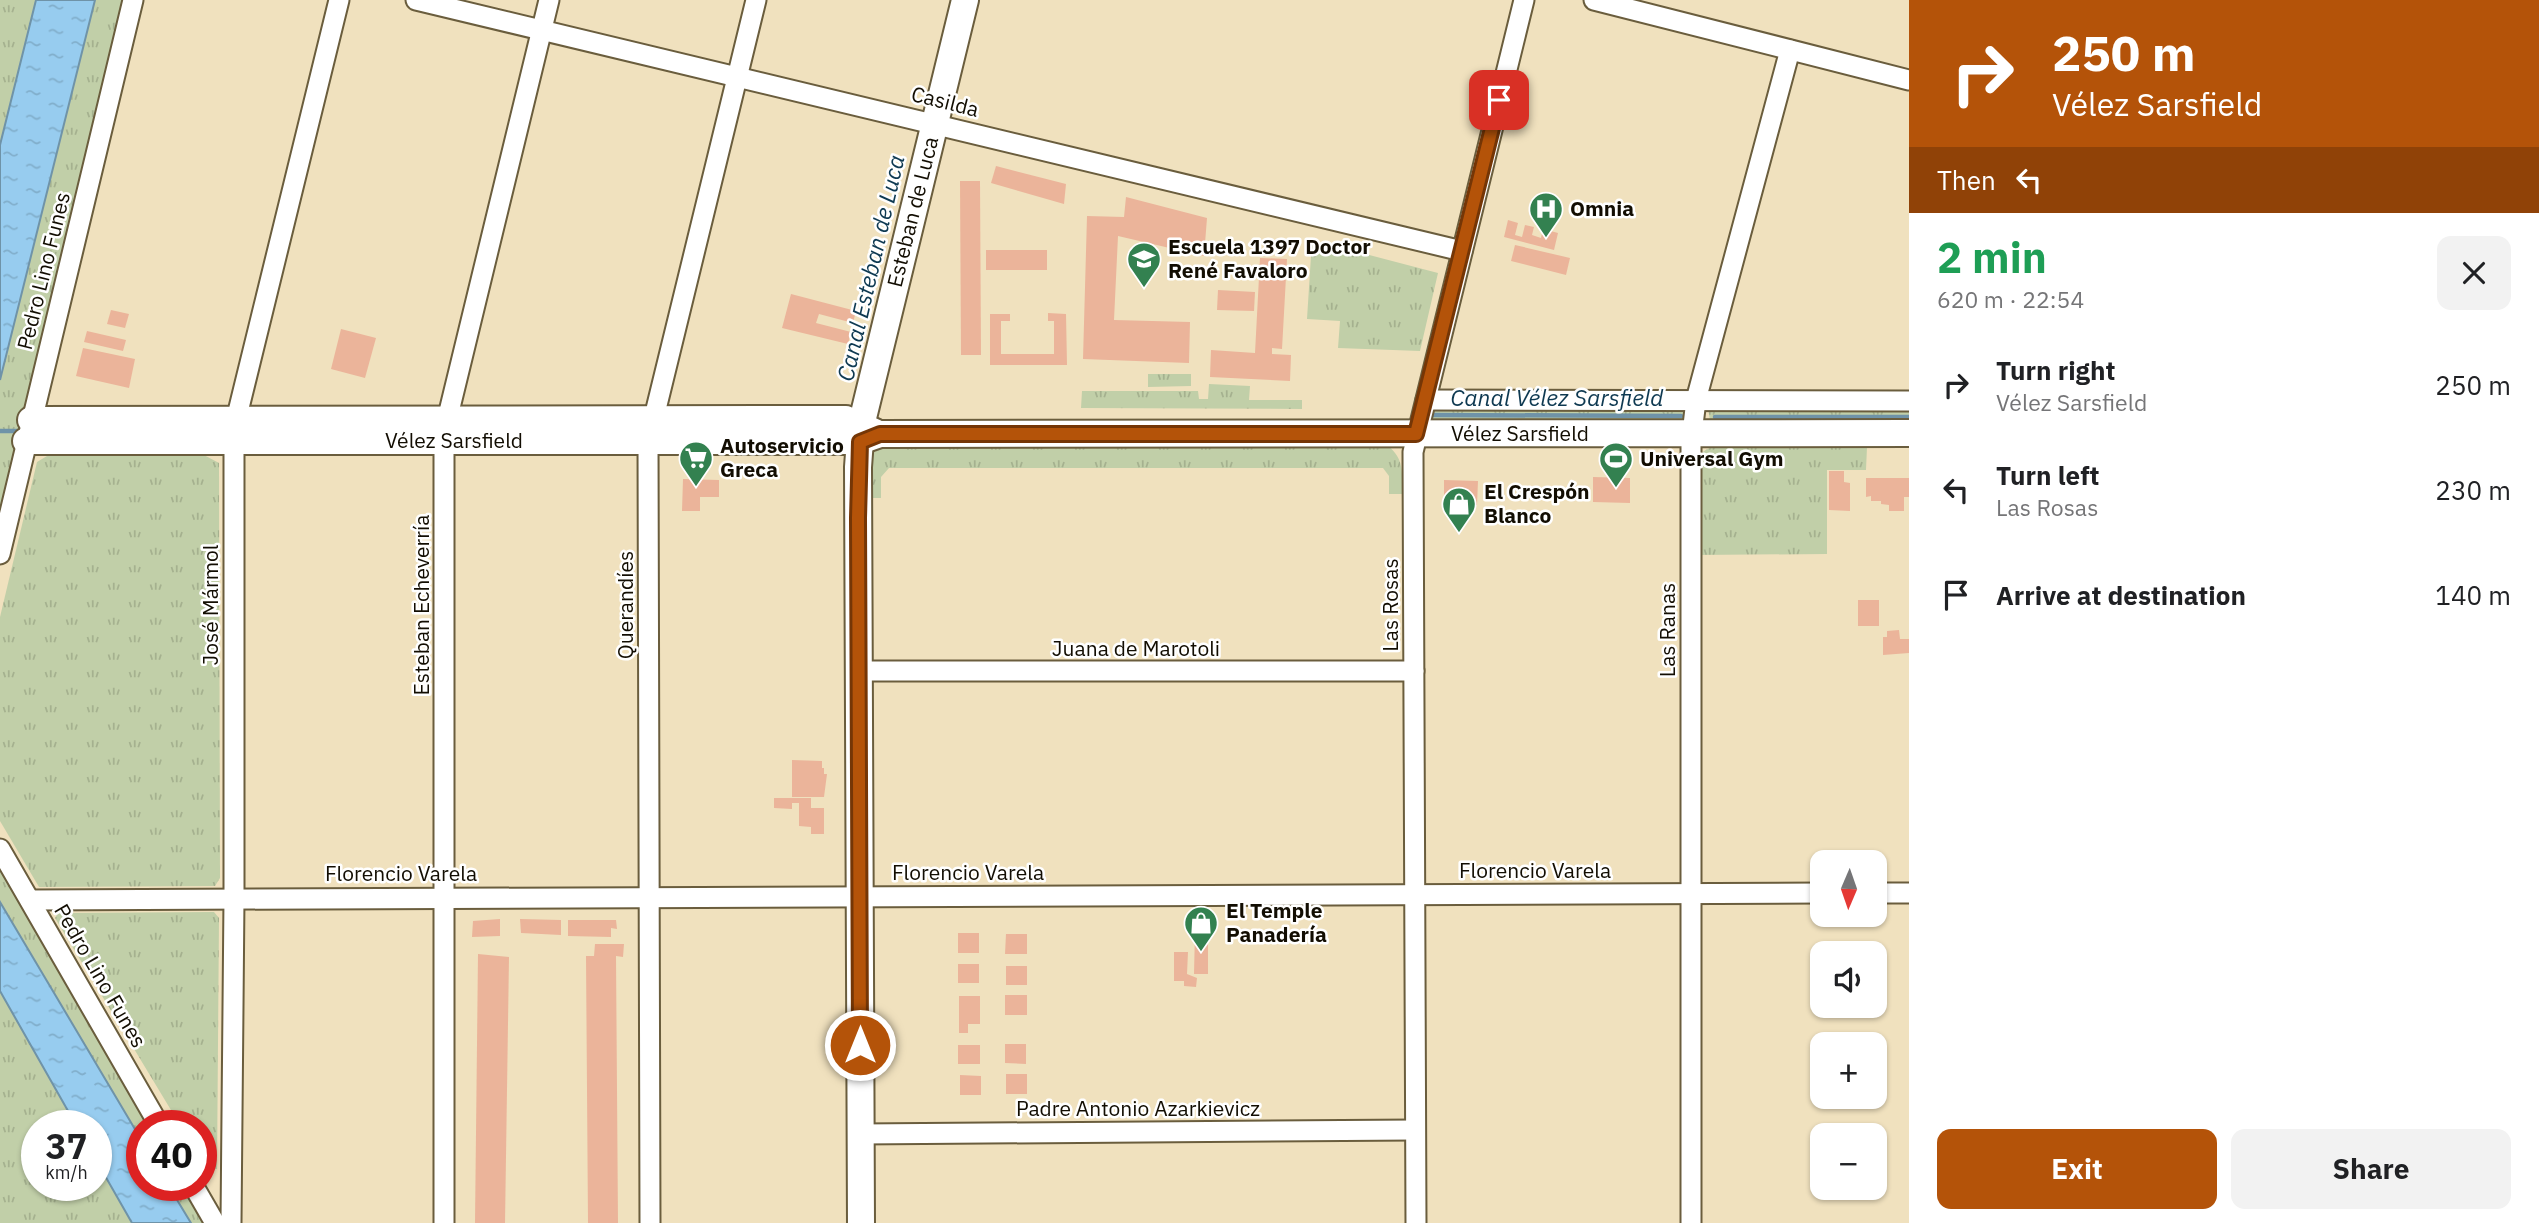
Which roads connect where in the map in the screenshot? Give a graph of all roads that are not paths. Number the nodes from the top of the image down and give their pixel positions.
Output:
1 (134, 0) edge
2 (339, 0) edge
3 (416, 0) edge
4 (550, 0) edge
5 (756, 0) edge
6 (965, 0) edge
7 (1524, 0) edge
8 (1594, 0) edge
9 (542, 30) junction
10 (1790, 50) junction
11 (737, 78) junction
12 (1909, 80) edge
13 (935, 123) junction
14 (1462, 251) junction
15 (1426, 400) junction
16 (1696, 400) junction
17 (1909, 401) edge
18 (29, 430) junction
19 (235, 431) junction
20 (446, 431) junction
21 (651, 431) junction
22 (1909, 433) edge
23 (867, 434) junction
24 (1416, 434) junction
25 (1692, 434) junction
26 (0, 554) edge
27 (858, 671) junction
28 (1414, 671) junction
29 (0, 849) edge
30 (1691, 893) junction
31 (1810, 893) edge
32 (1887, 893) edge
33 (1909, 893) edge
34 (1416, 894) junction
35 (859, 896) junction
36 (445, 897) junction
37 (650, 897) junction
38 (234, 898) junction
39 (30, 900) junction
40 (150, 1110) edge
41 (1415, 1130) junction
42 (860, 1134) junction
43 (202, 1201) edge
44 (215, 1223) edge
45 (231, 1223) edge
46 (444, 1223) edge
47 (650, 1223) edge
48 (861, 1223) edge
49 (1416, 1223) edge
50 (1691, 1223) edge

1 - 18 street, Pedro Lino Funes
2 - 19 street, José Mármol
3 - 9 street, Casilda
4 - 9 street, Esteban Echeverría
5 - 11 street, Querandíes
6 - 13 street, Esteban de Luca
7 - 14 street, Las Rosas
8 - 10 street
9 - 11 street, Casilda
9 - 20 street, Esteban Echeverría
10 - 12 street
10 - 16 street, Las Ranas
11 - 13 street, Casilda
11 - 21 street, Querandíes
13 - 14 street, Casilda
13 - 23 street, Esteban de Luca
14 - 15 street, Las Rosas
15 - 16 street, Vélez Sarsfield
15 - 24 street, Las Rosas
16 - 17 street, Vélez Sarsfield
16 - 25 street, Las Ranas
18 - 19 street, Vélez Sarsfield
18 - 26 street, Pedro Lino Funes
19 - 20 street, Vélez Sarsfield
19 - 38 street, José Mármol
20 - 21 street, Vélez Sarsfield
20 - 36 street, Esteban Echeverría
21 - 23 street, Vélez Sarsfield
21 - 37 street, Querandíes
22 - 25 street, Vélez Sarsfield
23 - 24 street, Vélez Sarsfield
23 - 27 street, Esteban de Luca
24 - 25 street, Vélez Sarsfield
24 - 28 street, Las Rosas
25 - 30 street, Las Ranas
27 - 28 street, Juana de Marotoli
27 - 35 street, Esteban de Luca
28 - 34 street, Las Rosas
29 - 39 street, Pedro Lino Funes
30 - 31 street, Florencio Varela
30 - 34 street, Florencio Varela
30 - 50 street, Las Ranas
32 - 33 street
34 - 35 street, Florencio Varela
34 - 41 street, Las Rosas
35 - 37 street, Florencio Varela
35 - 42 street, Esteban de Luca
36 - 37 street, Florencio Varela
36 - 38 street, Florencio Varela
36 - 46 street, Esteban Echeverría
37 - 47 street, Querandíes
38 - 39 street, Florencio Varela
38 - 45 street, José Mármol
39 - 40 street, Pedro Lino Funes
41 - 42 street, Padre Antonio Azarkievicz
41 - 49 street, Las Rosas
42 - 48 street, Esteban de Luca
43 - 44 street

